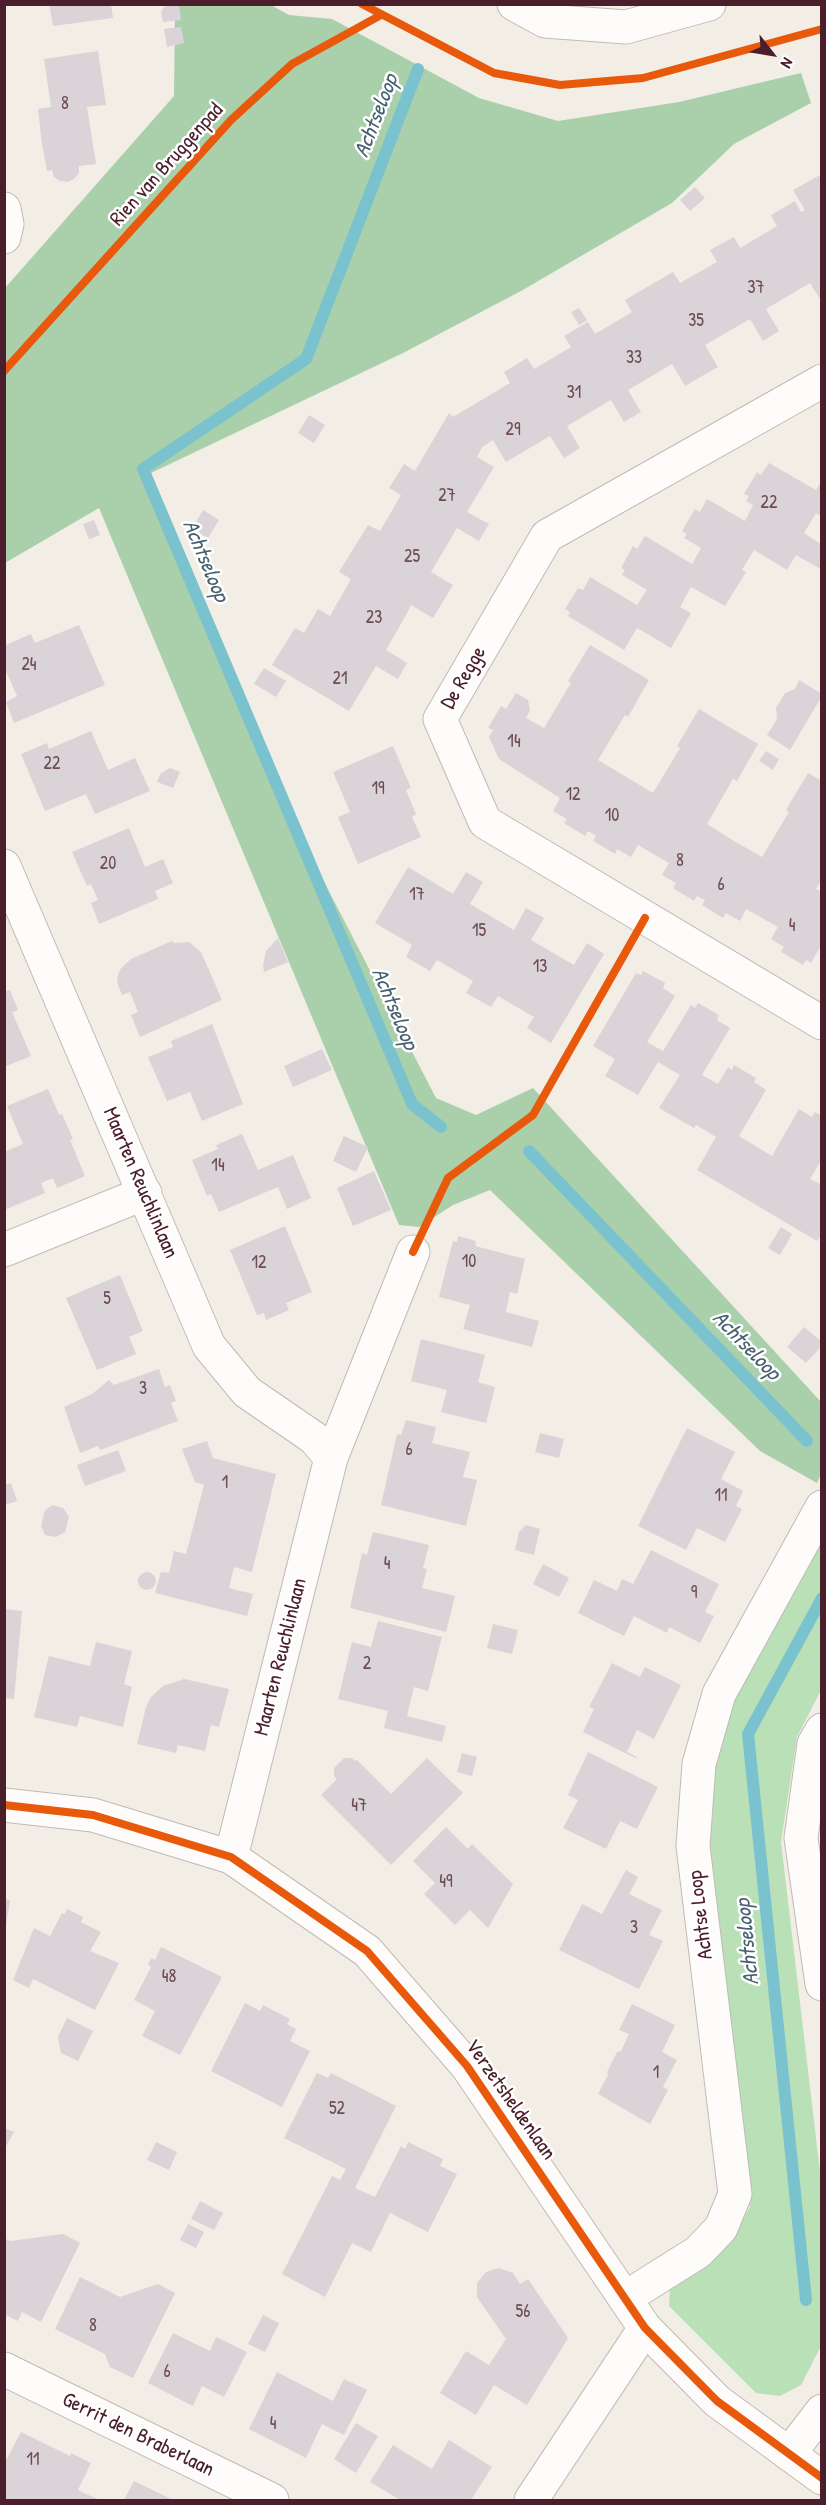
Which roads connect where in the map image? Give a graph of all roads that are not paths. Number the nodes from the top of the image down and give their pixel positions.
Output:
1 (514, 4) edge
2 (710, 4) edge
3 (4, 209) edge
4 (4, 237) edge
5 (822, 381) edge
6 (4, 866) edge
7 (822, 1023) edge
8 (145, 1193) junction
9 (4, 1250) edge
10 (413, 1252) dead end
11 (331, 1458) junction
12 (822, 1507) edge
13 (822, 1730) edge
14 (4, 1805) edge
15 (231, 1857) junction
16 (822, 1984) edge
17 (625, 2298) junction
18 (645, 2328) junction
19 (4, 2369) edge
20 (822, 2411) edge
21 (789, 2454) junction
22 (822, 2478) edge
23 (272, 2500) edge
24 (531, 2500) edge

1 - 2 street
3 - 4 street
5 - 7 street, De Regge
6 - 8 street, Maarten Reuchlinlaan
8 - 9 street
8 - 11 street, Maarten Reuchlinlaan
10 - 11 street, Maarten Reuchlinlaan
11 - 15 street, Maarten Reuchlinlaan
12 - 17 street, Achtse Loop
13 - 16 street
14 - 15 street, Verzetsheldenlaan
15 - 17 street, Verzetsheldenlaan
17 - 18 street, Verzetsheldenlaan
18 - 21 street, Verzetsheldenlaan
18 - 24 street
19 - 23 street, Gerrit den Braberlaan
20 - 21 street
21 - 22 street, Verzetsheldenlaan

